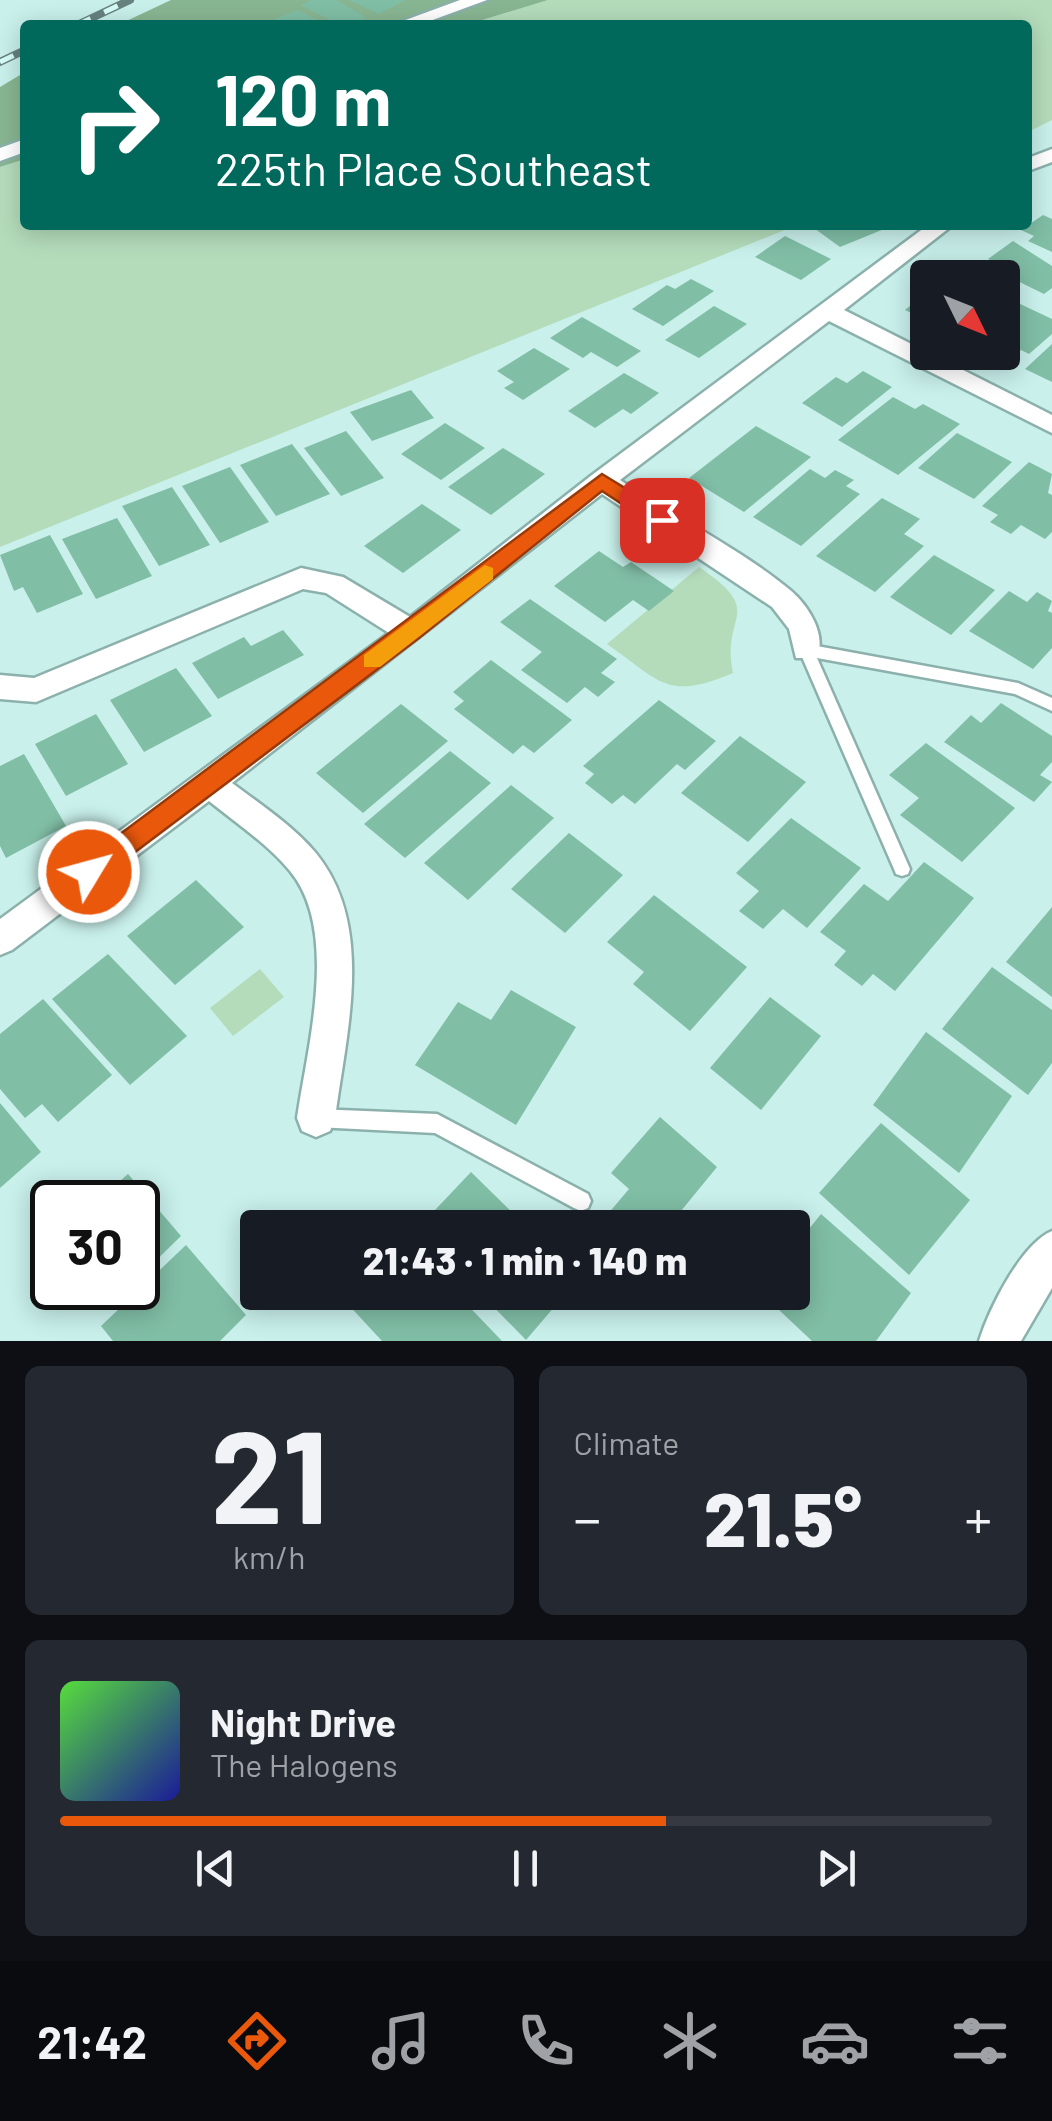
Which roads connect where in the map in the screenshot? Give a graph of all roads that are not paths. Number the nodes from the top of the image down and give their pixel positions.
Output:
1 (478, 0) edge
2 (416, 20) edge
3 (935, 230) edge
4 (826, 310) junction
5 (1052, 425) edge
6 (602, 481) junction
7 (411, 632) junction
8 (806, 650) junction
9 (0, 687) edge
10 (1052, 705) edge
11 (208, 782) junction
12 (902, 870) dead end
13 (0, 939) edge
14 (316, 1118) joint
15 (581, 1201) dead end
16 (1052, 1251) edge
17 (1000, 1341) edge

1 - 2 street
3 - 4 street
4 - 5 street
4 - 6 street
6 - 7 street
6 - 8 street
7 - 9 street
7 - 11 street
8 - 10 lane
8 - 12 lane
11 - 13 street
11 - 14 street
14 - 15 lane
16 - 17 street

